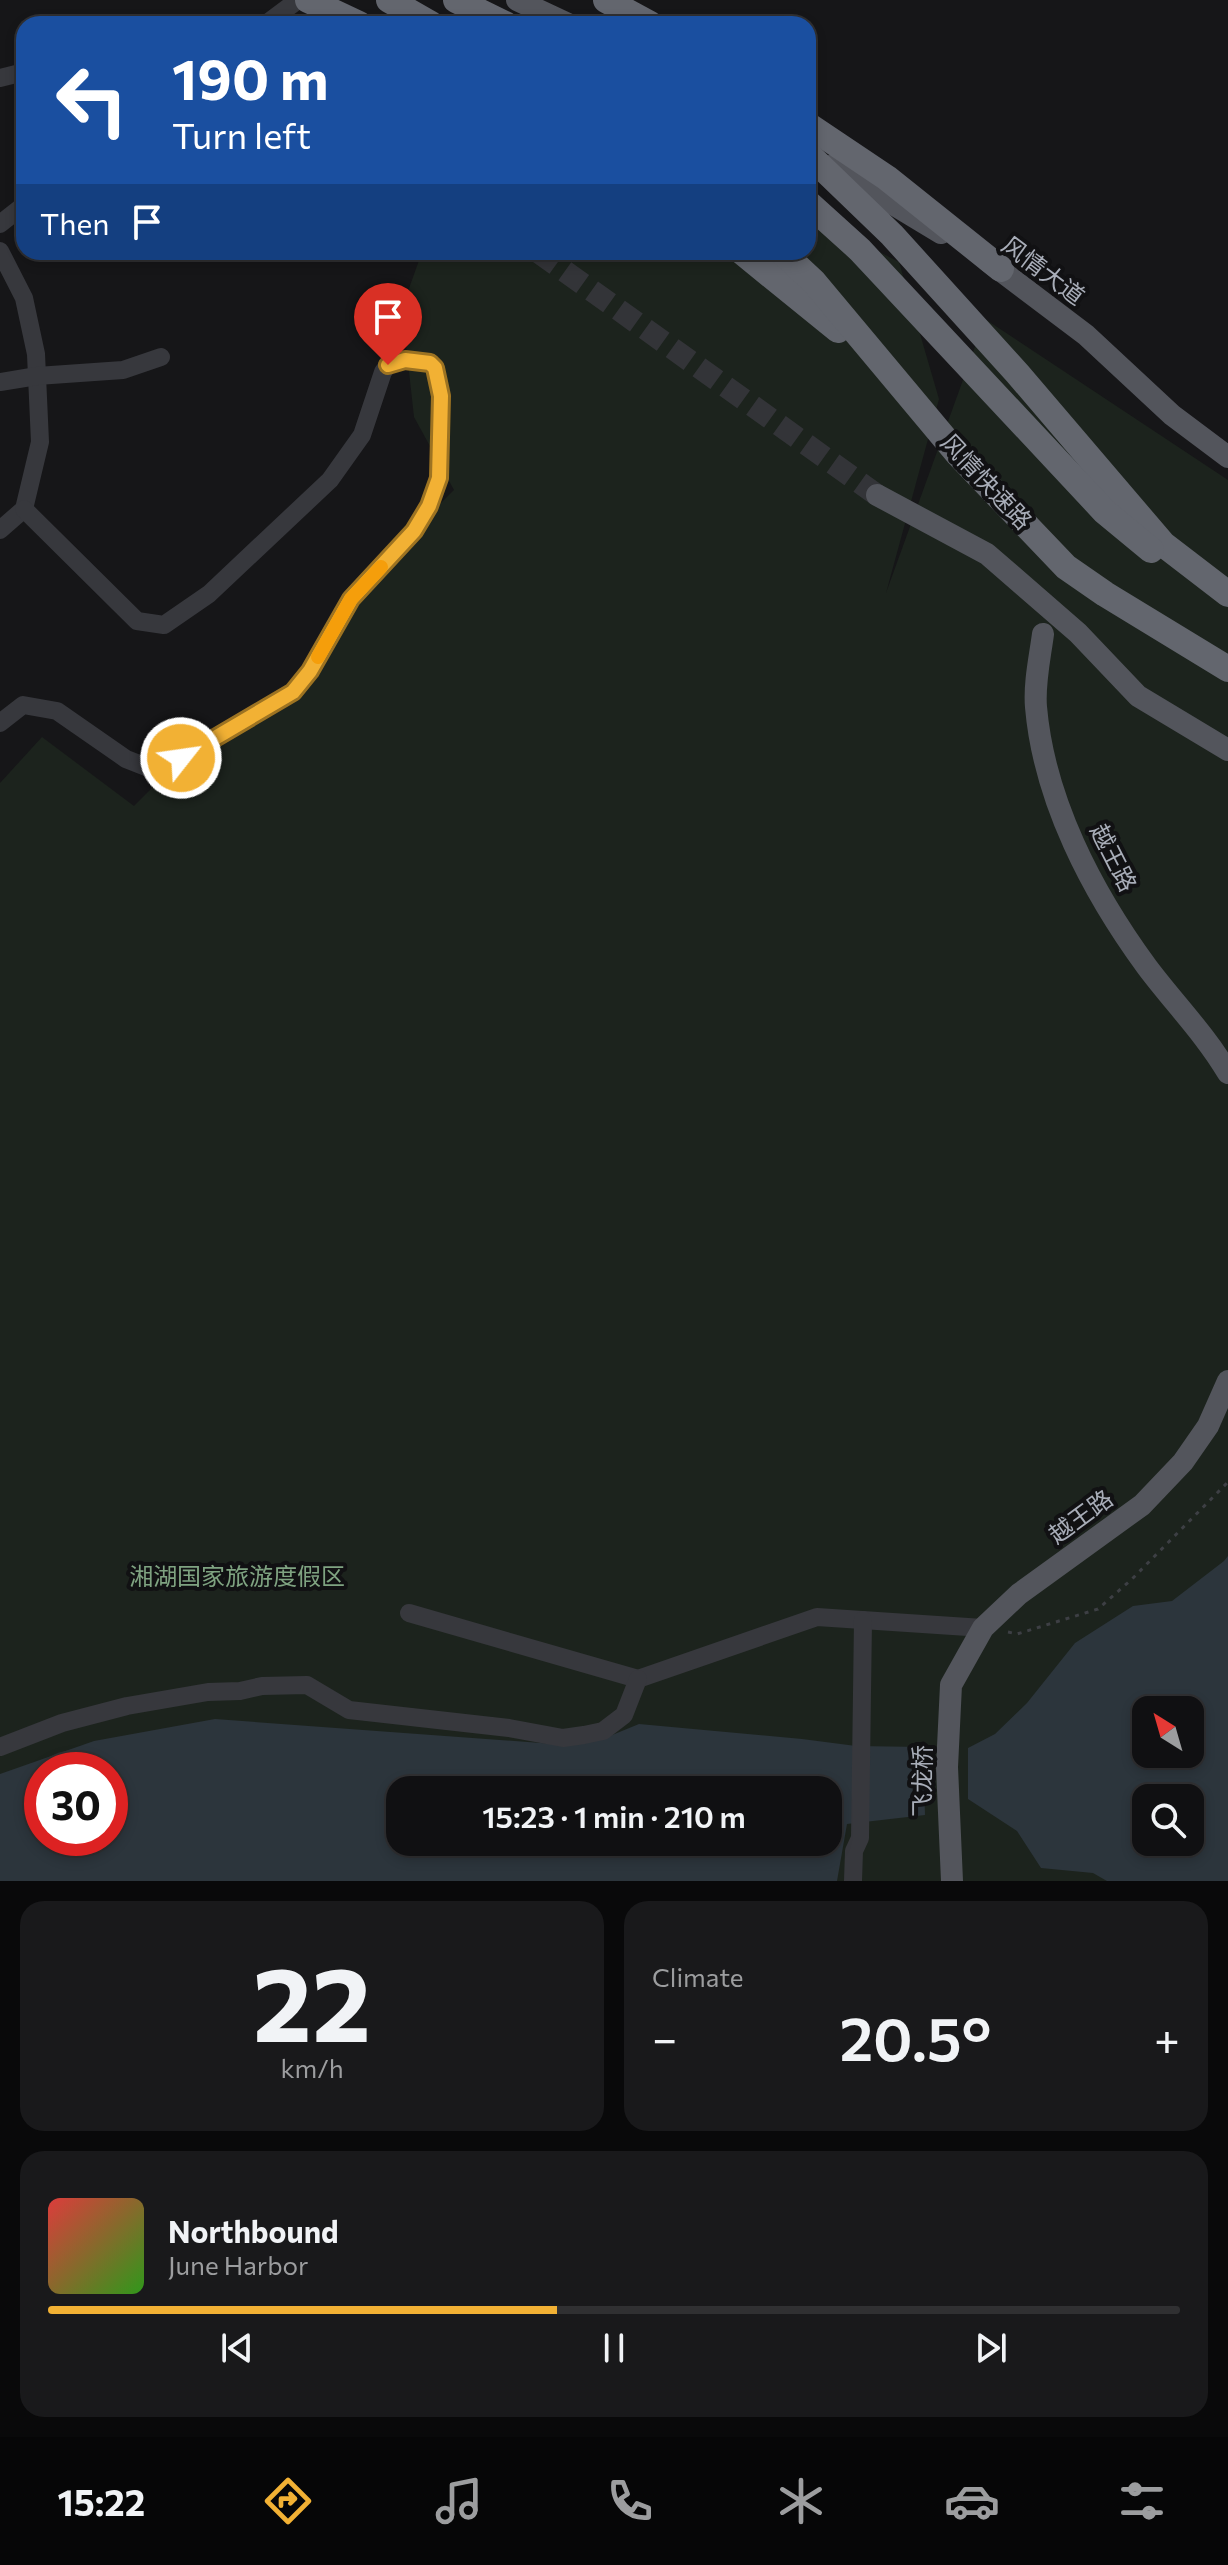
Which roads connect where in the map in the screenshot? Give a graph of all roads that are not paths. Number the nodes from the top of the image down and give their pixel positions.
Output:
1 (303, 0) edge
2 (389, 0) edge
3 (456, 0) edge
4 (517, 0) edge
5 (606, 0) edge
6 (278, 16) edge
7 (316, 16) edge
8 (340, 16) edge
9 (417, 16) edge
10 (489, 16) edge
11 (551, 16) edge
12 (635, 16) edge
13 (816, 130) edge
14 (816, 159) edge
15 (816, 162) edge
16 (816, 210) edge
17 (16, 211) edge
18 (0, 224) edge
19 (0, 251) edge
20 (752, 260) edge
21 (791, 260) edge
22 (1001, 269) junction
23 (161, 357) dead end
24 (888, 370) junction
25 (37, 376) junction
26 (0, 382) edge
27 (1228, 457) edge
28 (877, 495) tunnel mouth
29 (24, 509) junction
30 (0, 530) edge
31 (1228, 594) edge
32 (1228, 606) edge
33 (1043, 634) dead end
34 (1228, 669) edge
35 (0, 723) edge
36 (1228, 750) edge
37 (1228, 1073) edge
38 (1228, 1381) edge
39 (409, 1613) dead end
40 (863, 1620) junction
41 (983, 1628) junction
42 (638, 1679) junction
43 (951, 1685) joint
44 (0, 1747) edge
45 (952, 1879) edge
46 (853, 1881) edge

1 - 6 street
1 - 7 main road
1 - 8 highway
2 - 9 highway
3 - 10 highway
4 - 11 main road
5 - 12 highway
13 - 22 highway
14 - 22 main road, 风情大道
15 - 31 highway
16 - 32 highway
17 - 18 street
19 - 25 street
20 - 24 highway
21 - 24 highway, 风情快速路
22 - 27 main road, 风情大道
23 - 25 street
24 - 34 highway, 风情快速路
25 - 26 street
25 - 29 street
28 - 36 main road
29 - 30 street
29 - 35 street
33 - 37 main road, 越王路
38 - 41 main road, 越王路
39 - 42 street
40 - 41 street
40 - 42 street
40 - 46 street
41 - 43 main road, 越王路
42 - 44 street
43 - 45 main road, 飞龙桥

